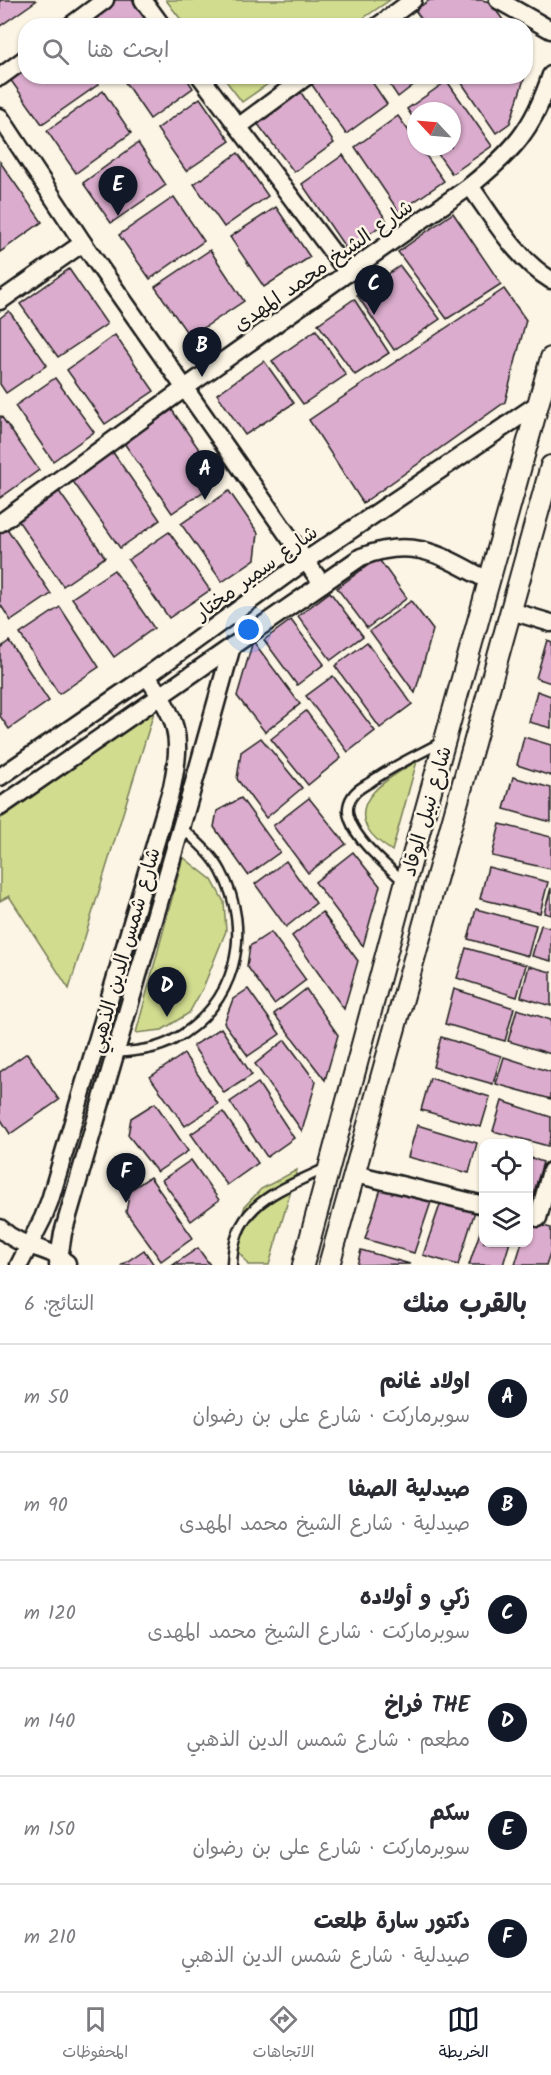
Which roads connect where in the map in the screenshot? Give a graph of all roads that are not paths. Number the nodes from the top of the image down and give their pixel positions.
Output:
1 (105, 0) edge
2 (143, 0) edge
3 (414, 0) edge
4 (498, 0) edge
5 (81, 18) edge
6 (156, 18) edge
7 (389, 18) edge
8 (530, 18) edge
9 (533, 20) edge
10 (551, 30) edge
11 (18, 64) edge
12 (551, 75) edge
13 (0, 77) edge
14 (206, 84) edge
15 (296, 84) edge
16 (0, 117) edge
17 (238, 127) junction
18 (470, 186) junction
19 (83, 243) junction
20 (348, 273) junction
21 (551, 280) edge
22 (0, 301) edge
23 (551, 358) edge
24 (185, 388) junction
25 (538, 404) junction
26 (551, 466) edge
27 (0, 523) edge
28 (305, 561) junction
29 (489, 581) junction
30 (322, 584) junction
31 (511, 610) junction
32 (551, 623) edge
33 (232, 646) junction
34 (147, 676) junction
35 (160, 696) junction
36 (446, 741) junction
37 (0, 777) edge
38 (172, 787) junction
39 (191, 793) junction
40 (0, 807) edge
41 (181, 827) junction
42 (405, 884) junction
43 (375, 998) junction
44 (400, 1006) junction
45 (115, 1053) junction
46 (331, 1166) junction
47 (551, 1171) edge
48 (355, 1174) junction
49 (479, 1204) edge
50 (539, 1219) edge
51 (0, 1228) edge
52 (28, 1246) junction
53 (62, 1262) edge
54 (19, 1265) edge
55 (232, 1265) edge
56 (303, 1265) edge
57 (329, 1265) edge

1 - 5 street
2 - 6 street
3 - 7 street
4 - 8 street
9 - 10 street
11 - 13 street
12 - 18 street, شارع الشيخ محمد المهدى
14 - 17 street
15 - 17 street
16 - 19 street
17 - 20 street
18 - 20 street, شارع الشيخ محمد المهدى
18 - 21 street
19 - 22 street
19 - 24 street
20 - 24 street, شارع الشيخ محمد المهدى
23 - 25 street, شارع نبيل الوقاد
24 - 27 street, شارع الشيخ محمد المهدى
24 - 28 street
25 - 28 street, شارع سمير مختار
25 - 29 street, شارع نبيل الوقاد
26 - 31 street, شارع نبيل الوقاد
28 - 30 street
28 - 34 street, شارع سمير مختار
29 - 30 street
29 - 36 street, شارع نبيل الوقاد
30 - 33 street
31 - 32 street
31 - 44 street, شارع نبيل الوقاد
33 - 35 street
33 - 39 street, شارع شمس الدين الذهبي
34 - 35 street, شارع شمس الدين الذهبي
34 - 37 street, شارع سمير مختار
35 - 38 street, شارع شمس الدين الذهبي
35 - 40 street
36 - 42 street, شارع نبيل الوقاد
36 - 42 lane
38 - 39 street
38 - 52 street, شارع شمس الدين الذهبي
39 - 41 street, شارع شمس الدين الذهبي
41 - 45 street, شارع شمس الدين الذهبي
41 - 45 lane
42 - 43 street, شارع نبيل الوقاد
43 - 44 street
43 - 46 street, شارع نبيل الوقاد
44 - 48 street, شارع نبيل الوقاد
45 - 53 street, شارع شمس الدين الذهبي
46 - 55 lane
46 - 56 street, شارع نبيل الوقاد
47 - 50 street
48 - 49 street
48 - 57 street, شارع نبيل الوقاد
51 - 52 street
52 - 53 street
52 - 54 street, شارع شمس الدين الذهبي

